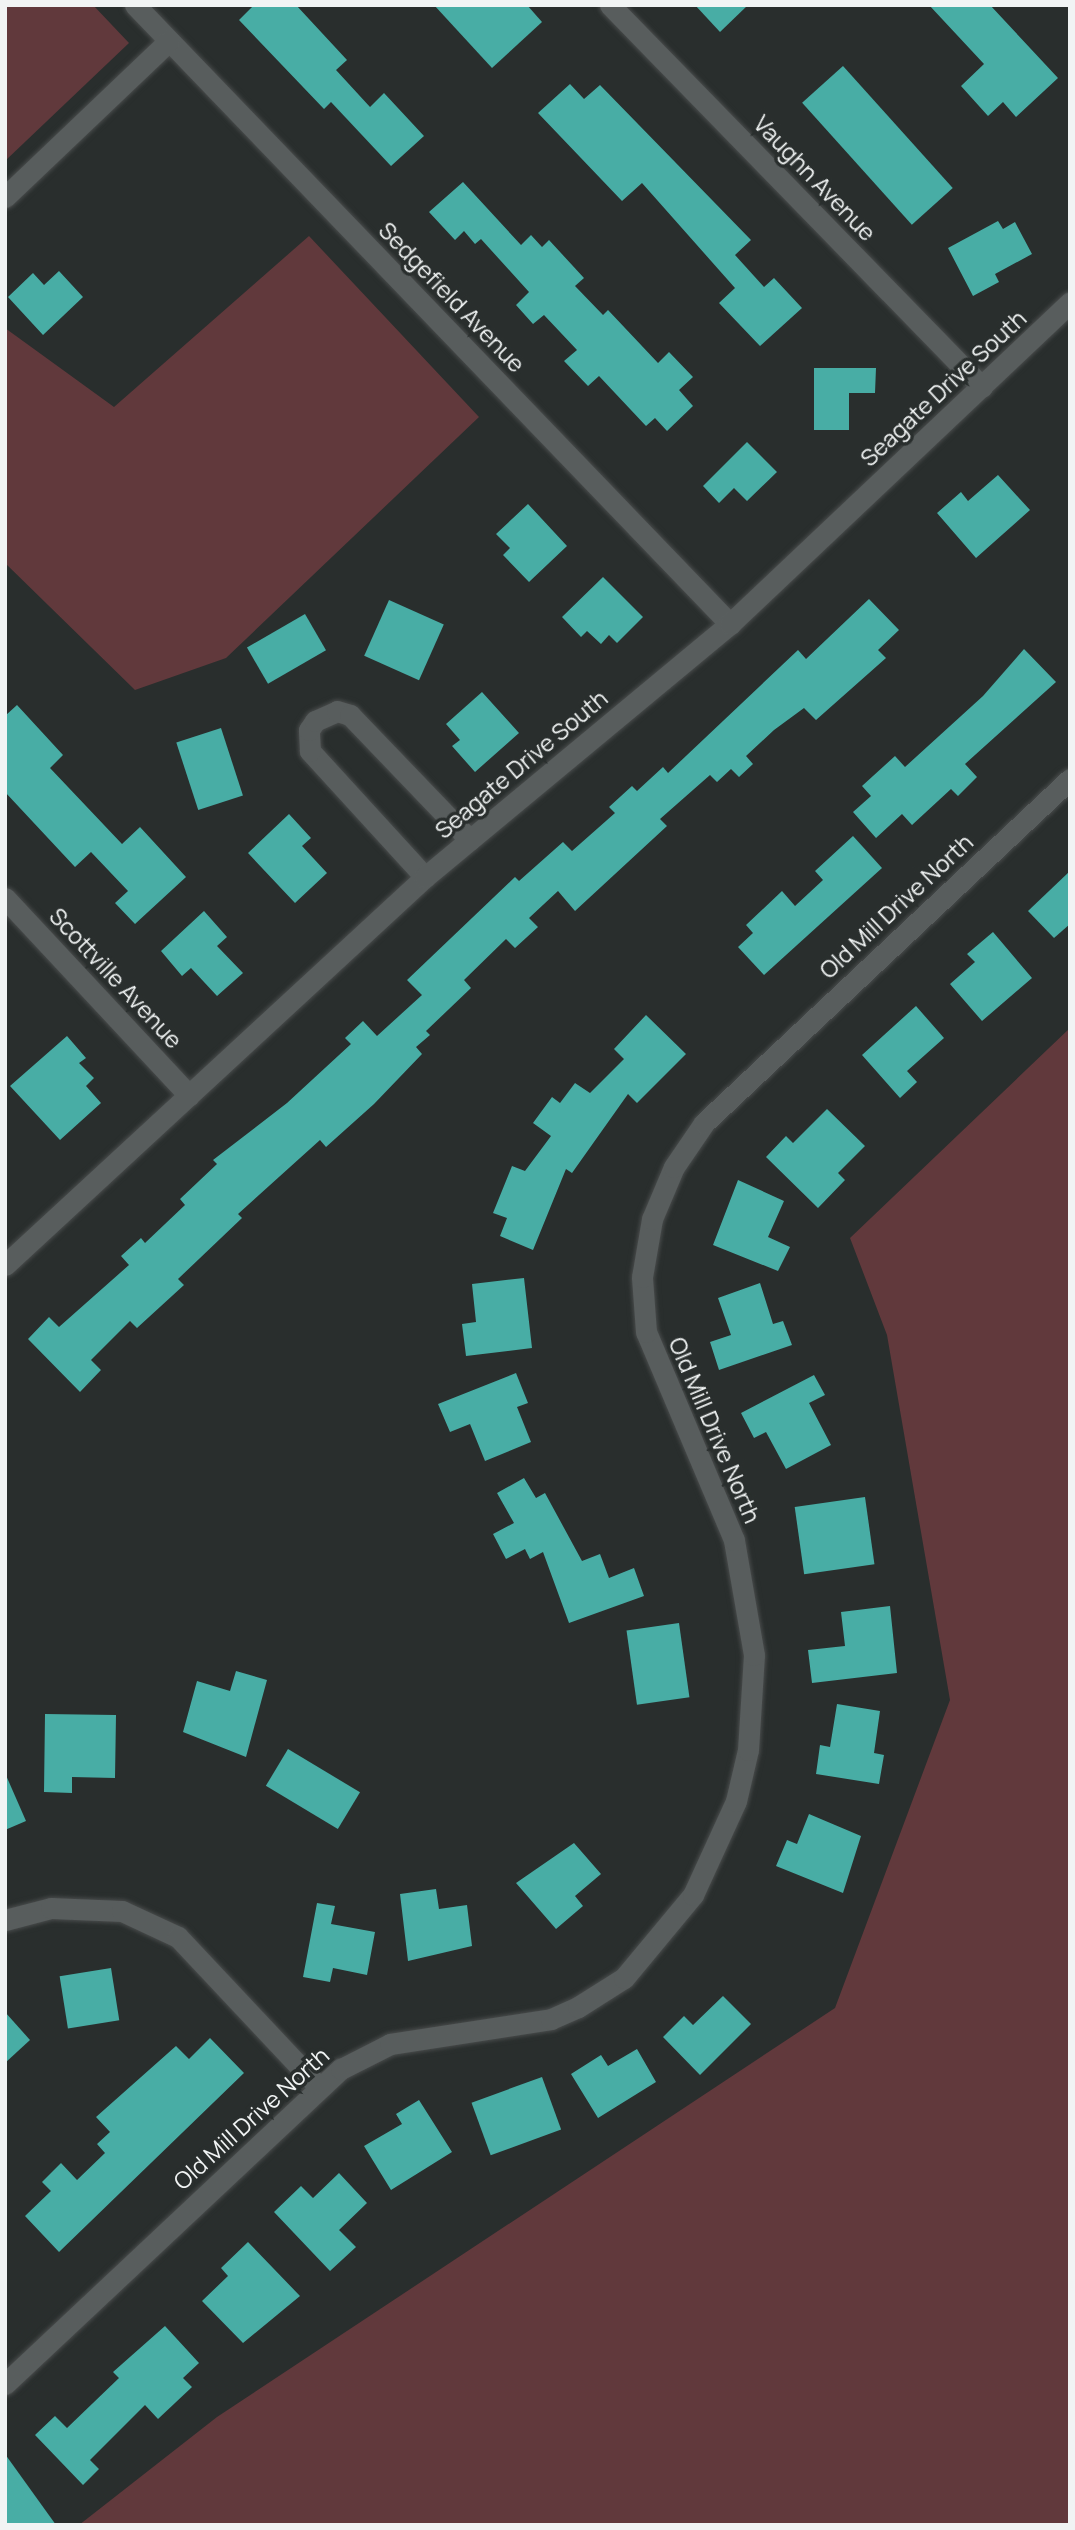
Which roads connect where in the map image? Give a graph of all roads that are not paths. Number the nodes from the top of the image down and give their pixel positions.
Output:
1 (135, 5) edge
2 (610, 5) edge
3 (169, 41) junction
4 (5, 197) edge
5 (1070, 303) edge
6 (982, 387) junction
7 (730, 624) junction
8 (1070, 779) edge
9 (470, 840) junction
10 (425, 877) junction
11 (5, 898) edge
12 (188, 1095) junction
13 (5, 1265) edge
14 (5, 1920) edge
15 (318, 2086) junction
16 (5, 2384) edge

1 - 3 street, Sedgefield Avenue
2 - 6 street, Vaughn Avenue
3 - 4 street
3 - 7 street, Sedgefield Avenue
5 - 6 street, Seagate Drive South
6 - 7 street, Seagate Drive South
7 - 9 street, Seagate Drive South
8 - 15 street, Old Mill Drive North
9 - 10 street, Seagate Drive South
9 - 10 street
10 - 12 street, Seagate Drive South
11 - 12 street, Scottville Avenue
12 - 13 street, Seagate Drive South
14 - 15 street
15 - 16 street, Old Mill Drive North

